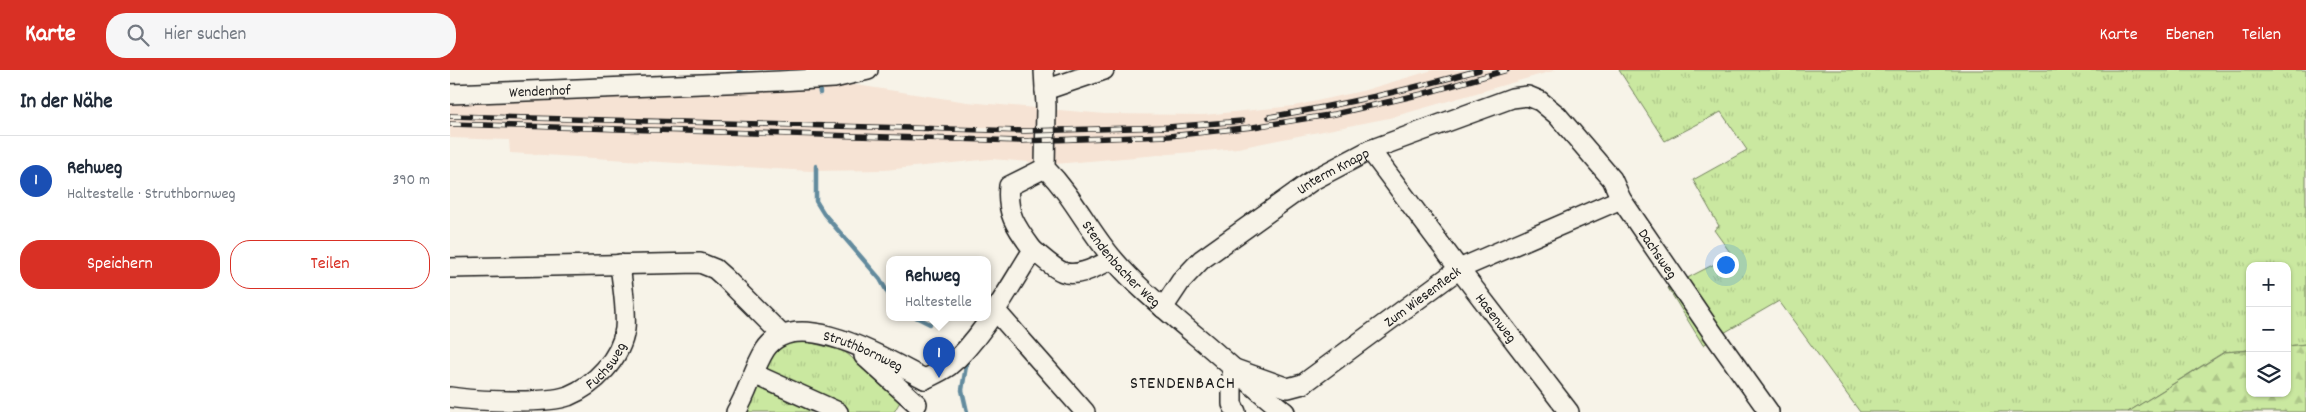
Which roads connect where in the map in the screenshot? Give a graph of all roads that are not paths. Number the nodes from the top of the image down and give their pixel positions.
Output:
1 (868, 70) edge
2 (1044, 70) edge
3 (1104, 70) edge
4 (713, 76) edge
5 (1045, 90) junction
6 (450, 94) edge
7 (1540, 101) joint
8 (1370, 150) junction
9 (1045, 168) junction
10 (1621, 199) junction
11 (1033, 250) junction
12 (1113, 259) junction
13 (620, 264) junction
14 (450, 268) edge
15 (1459, 269) junction
16 (1162, 308) junction
17 (995, 310) junction
18 (991, 315) edge
19 (987, 321) edge
20 (782, 334) junction
21 (849, 343) junction
22 (1232, 368) junction
23 (754, 374) junction
24 (925, 379) junction
25 (450, 397) edge
26 (920, 408) edge
27 (736, 412) edge
28 (838, 412) edge
29 (1085, 412) edge
30 (1236, 412) edge
31 (1285, 412) edge
32 (1570, 412) edge
33 (1769, 412) edge

1 - 4 street, Wendenhof
2 - 5 street
3 - 5 street
4 - 6 street, Wendenhof
5 - 9 street
7 - 8 street, Unterm Knapp
7 - 10 street, Dachsweg
8 - 15 street, Hasenweg
8 - 16 street, Unterm Knapp
9 - 11 street
9 - 12 street, Stendenbacher Weg
10 - 15 street, Zum Wiesenfleck
10 - 33 street, Dachsweg
11 - 12 street
11 - 17 street
12 - 16 street, Stendenbacher Weg
13 - 14 street
13 - 20 street
13 - 25 street, Fuchsweg
15 - 22 street, Zum Wiesenfleck
15 - 32 street, Hasenweg
16 - 22 street, Stendenbacher Weg
17 - 18 street
17 - 29 street
19 - 24 street
20 - 21 street, Struthbornweg
20 - 23 street
21 - 24 street, Struthbornweg
21 - 26 street
22 - 30 street
22 - 31 street, Stendenbacher Weg
23 - 27 street
23 - 28 street
24 - 26 street

